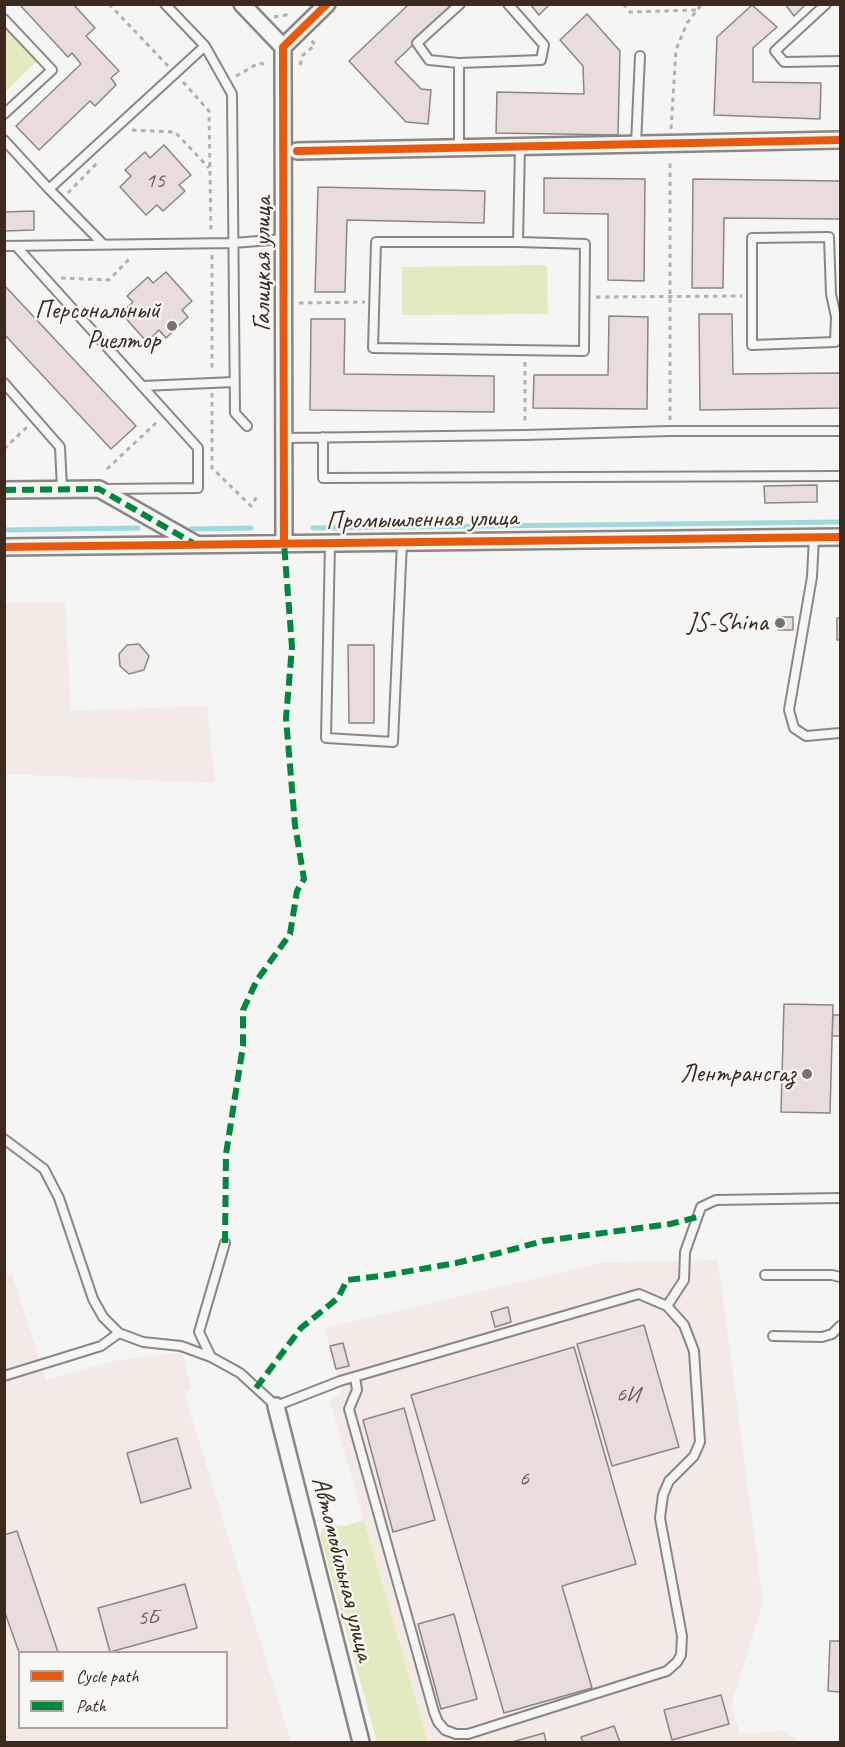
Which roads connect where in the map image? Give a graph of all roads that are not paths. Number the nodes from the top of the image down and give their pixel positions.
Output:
1 (165, 4) edge
2 (242, 4) edge
3 (327, 4) edge
4 (460, 4) edge
5 (508, 4) edge
6 (826, 4) edge
7 (4, 19) edge
8 (204, 46) junction
9 (283, 47) junction
10 (640, 56) dead end
11 (840, 61) edge
12 (459, 63) junction
13 (4, 114) edge
14 (4, 140) edge
15 (840, 140) edge
16 (636, 144) junction
17 (520, 146) junction
18 (459, 148) junction
19 (290, 151) junction
20 (50, 189) junction
21 (284, 239) junction
22 (518, 242) junction
23 (102, 243) junction
24 (233, 243) junction
25 (4, 246) edge
26 (16, 246) junction
27 (838, 316) edge
28 (234, 382) junction
29 (4, 383) edge
30 (143, 386) junction
31 (247, 426) dead end
32 (840, 431) edge
33 (323, 437) junction
34 (284, 438) junction
35 (840, 476) edge
36 (62, 489) junction
37 (99, 489) junction
38 (4, 490) edge
39 (814, 537) junction
40 (840, 537) edge
41 (402, 542) junction
42 (284, 543) junction
43 (330, 543) junction
44 (196, 544) junction
45 (4, 547) edge
46 (840, 733) edge
47 (4, 1139) edge
48 (840, 1198) edge
49 (225, 1243) dead end
50 (765, 1275) dead end
51 (840, 1277) edge
52 (667, 1306) junction
53 (840, 1326) edge
54 (119, 1333) junction
55 (773, 1336) dead end
56 (211, 1357) junction
57 (4, 1376) edge
58 (355, 1377) junction
59 (276, 1406) junction
60 (361, 1743) edge

1 - 8 lane
2 - 9 street
3 - 9 street
4 - 12 lane
5 - 12 lane
6 - 11 lane
7 - 13 lane
8 - 20 lane
8 - 24 lane
9 - 19 street, Галицкая улица
10 - 16 lane
12 - 18 lane
14 - 20 lane
15 - 16 street
16 - 17 street
17 - 18 street
17 - 22 lane
18 - 19 street
19 - 21 street, Галицкая улица
20 - 23 lane
21 - 24 lane
21 - 34 street, Галицкая улица
22 - 22 lane
23 - 24 lane
23 - 26 lane
24 - 28 lane
25 - 26 lane
26 - 30 lane
27 - 27 lane
28 - 30 lane
28 - 31 lane
29 - 36 lane
30 - 37 lane
32 - 33 lane
33 - 34 lane
33 - 35 lane
34 - 42 street, Галицкая улица
36 - 37 street
36 - 38 street
37 - 44 street
39 - 40 street, Промышленная улица
39 - 41 street, Промышленная улица
39 - 46 lane
41 - 43 street, Промышленная улица
41 - 43 lane
42 - 43 street, Промышленная улица
42 - 44 street, Промышленная улица
44 - 45 street, Промышленная улица
47 - 54 lane
48 - 52 lane
49 - 56 lane
50 - 51 lane
52 - 58 lane
52 - 58 lane
53 - 55 lane
54 - 56 lane
54 - 57 lane
56 - 59 lane
58 - 59 lane
59 - 60 street, Автомобильная улица

